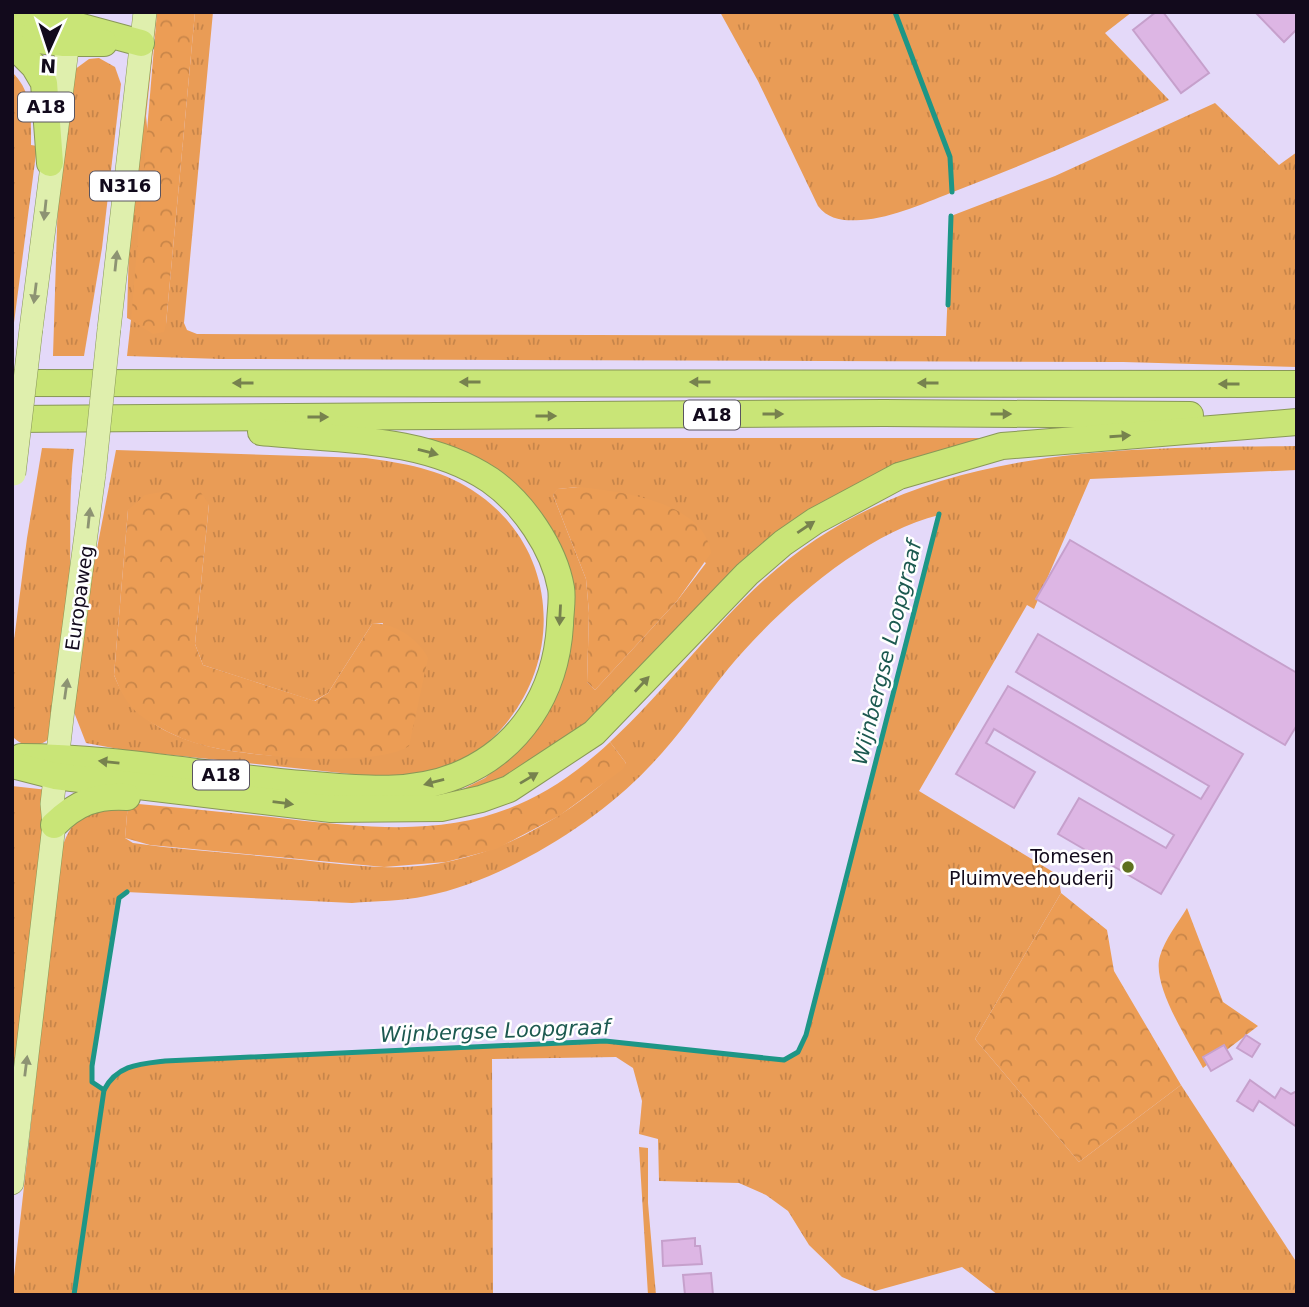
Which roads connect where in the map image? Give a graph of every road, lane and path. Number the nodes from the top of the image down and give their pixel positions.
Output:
1 (145, 12) edge
2 (12, 17) edge
3 (70, 26) edge
4 (12, 37) edge
5 (141, 43) junction
6 (12, 44) edge
7 (50, 163) junction
8 (12, 383) edge
9 (1297, 384) edge
10 (1297, 416) edge
11 (12, 419) edge
12 (127, 419) junction
13 (1297, 422) edge
14 (13, 481) edge
15 (12, 757) edge
16 (12, 765) edge
17 (56, 767) junction
18 (191, 792) junction
19 (54, 825) junction
20 (12, 1183) edge

1 - 5 main road, Europaweg / N316
2 - 3 highway
3 - 4 highway
3 - 5 highway
3 - 7 main road
17 -> 5 main road, Europaweg / N316, bridge
6 - 7 highway, A18
7 -> 14 main road, bridge
9 -> 8 highway, A18
12 -> 10 highway, A18
11 - 12 highway, A18
12 -> 17 highway, A18
18 -> 13 highway, A18
15 - 17 highway, A18
16 - 17 highway, A18
17 - 18 highway, A18
17 - 19 main road, Europaweg / N316
18 - 19 highway, A18
20 -> 19 main road, Europaweg / N316

